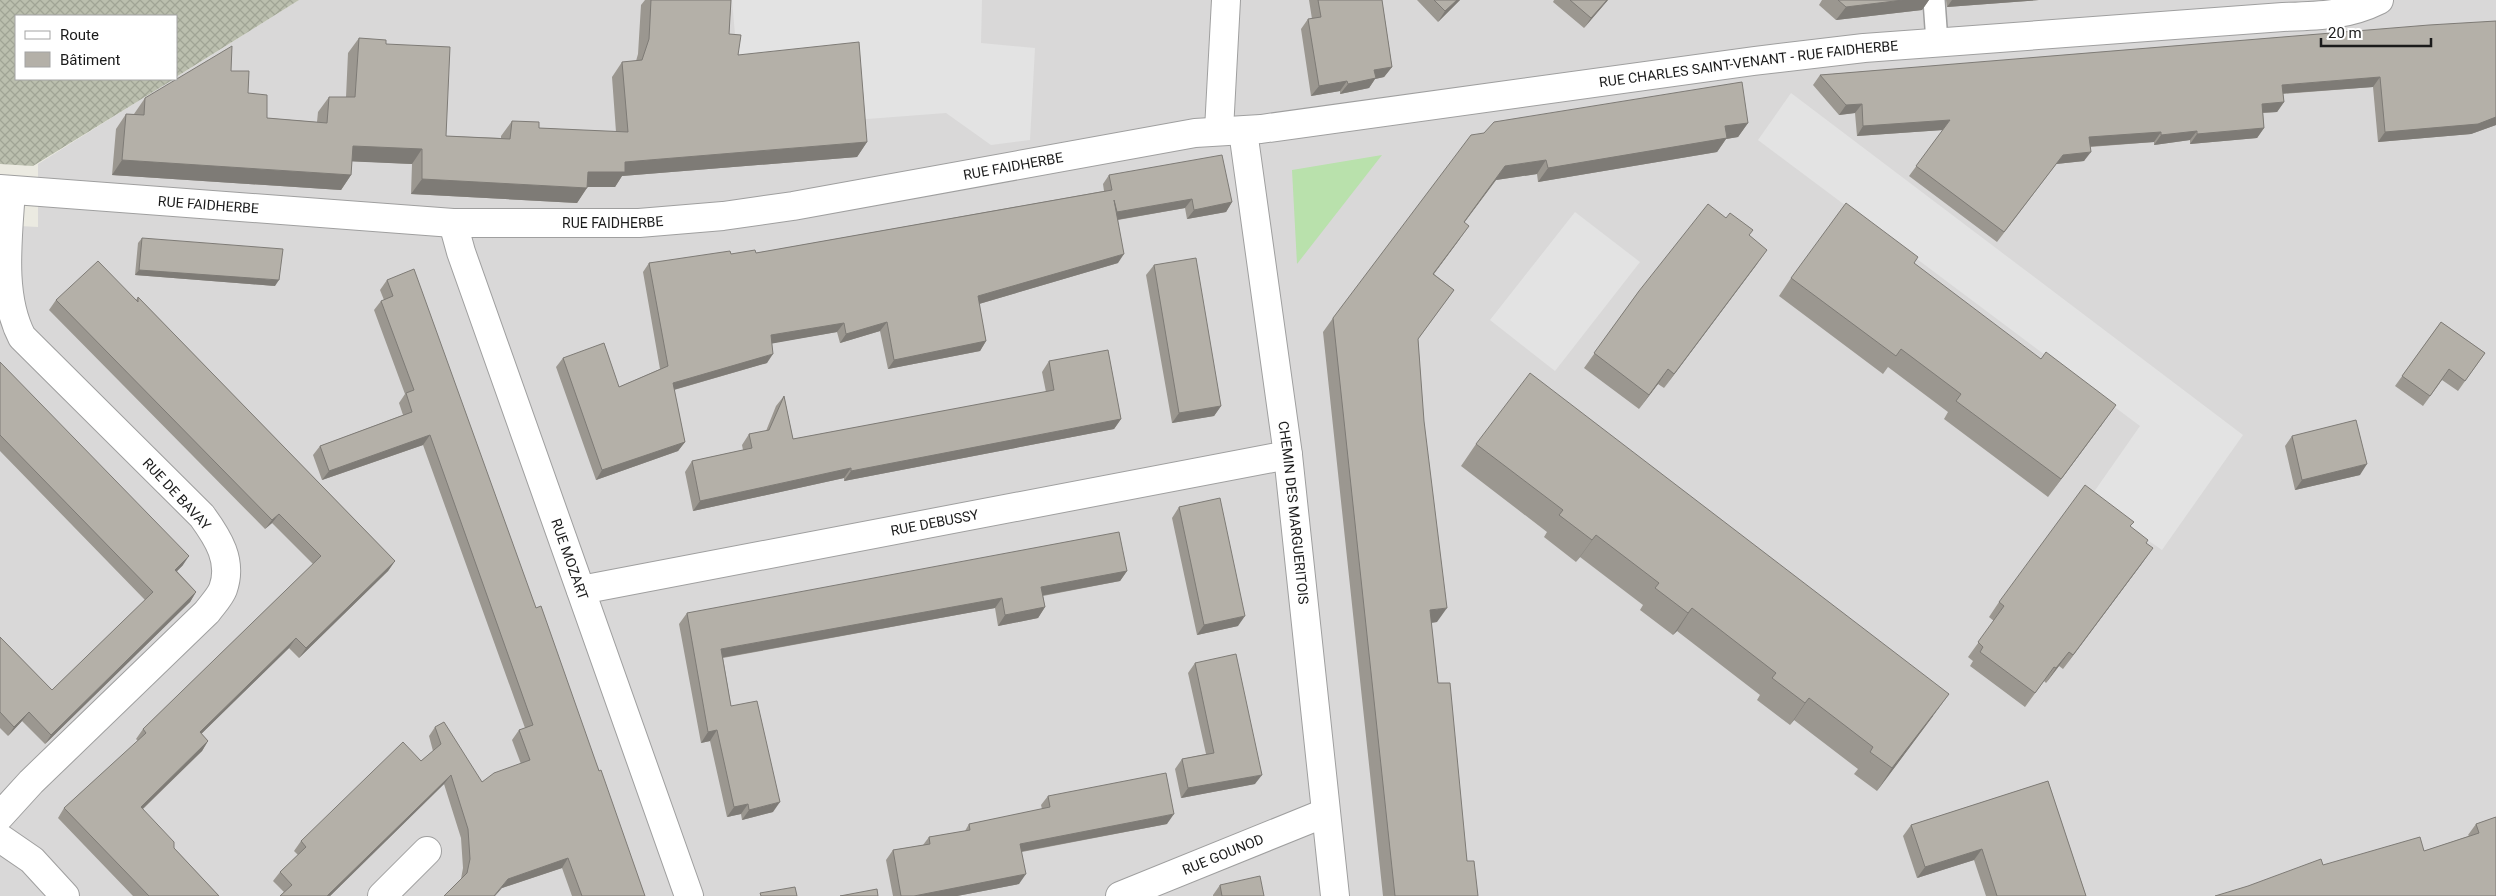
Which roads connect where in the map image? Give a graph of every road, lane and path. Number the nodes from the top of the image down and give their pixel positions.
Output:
1 (1226, 0) edge
2 (1934, 0) edge
3 (2324, 0) edge
4 (2379, 0) edge
5 (2283, 17) junction
6 (1937, 42) junction
7 (1231, 130) junction
8 (5, 190) edge
9 (453, 223) junction
10 (1288, 455) junction
11 (582, 590) junction
12 (1325, 813) junction
13 (0, 816) edge
14 (0, 838) edge
15 (427, 851) dead end
16 (65, 896) edge
17 (382, 896) edge
18 (689, 896) edge
19 (1120, 896) edge
20 (1335, 896) edge

1 - 7 street, CHEMIN DES MARGUERITOIS
2 - 6 lane
3 - 5 street
4 - 5 street
5 - 6 street, RUE CHARLES SAINT-VENANT - RUE FAIDHERBE
6 - 7 street, RUE CHARLES SAINT-VENANT - RUE FAIDHERBE
7 - 9 street, RUE FAIDHERBE
7 - 10 street, CHEMIN DES MARGUERITOIS
8 - 9 street, RUE FAIDHERBE
8 - 13 street, RUE DE BAVAY
9 - 11 street, RUE MOZART
10 - 11 street, RUE DEBUSSY
10 - 12 street, CHEMIN DES MARGUERITOIS
11 - 18 street, RUE MOZART
12 - 19 street, RUE GOUNOD
12 - 20 street, CHEMIN DES MARGUERITOIS
14 - 16 street
15 - 17 street

